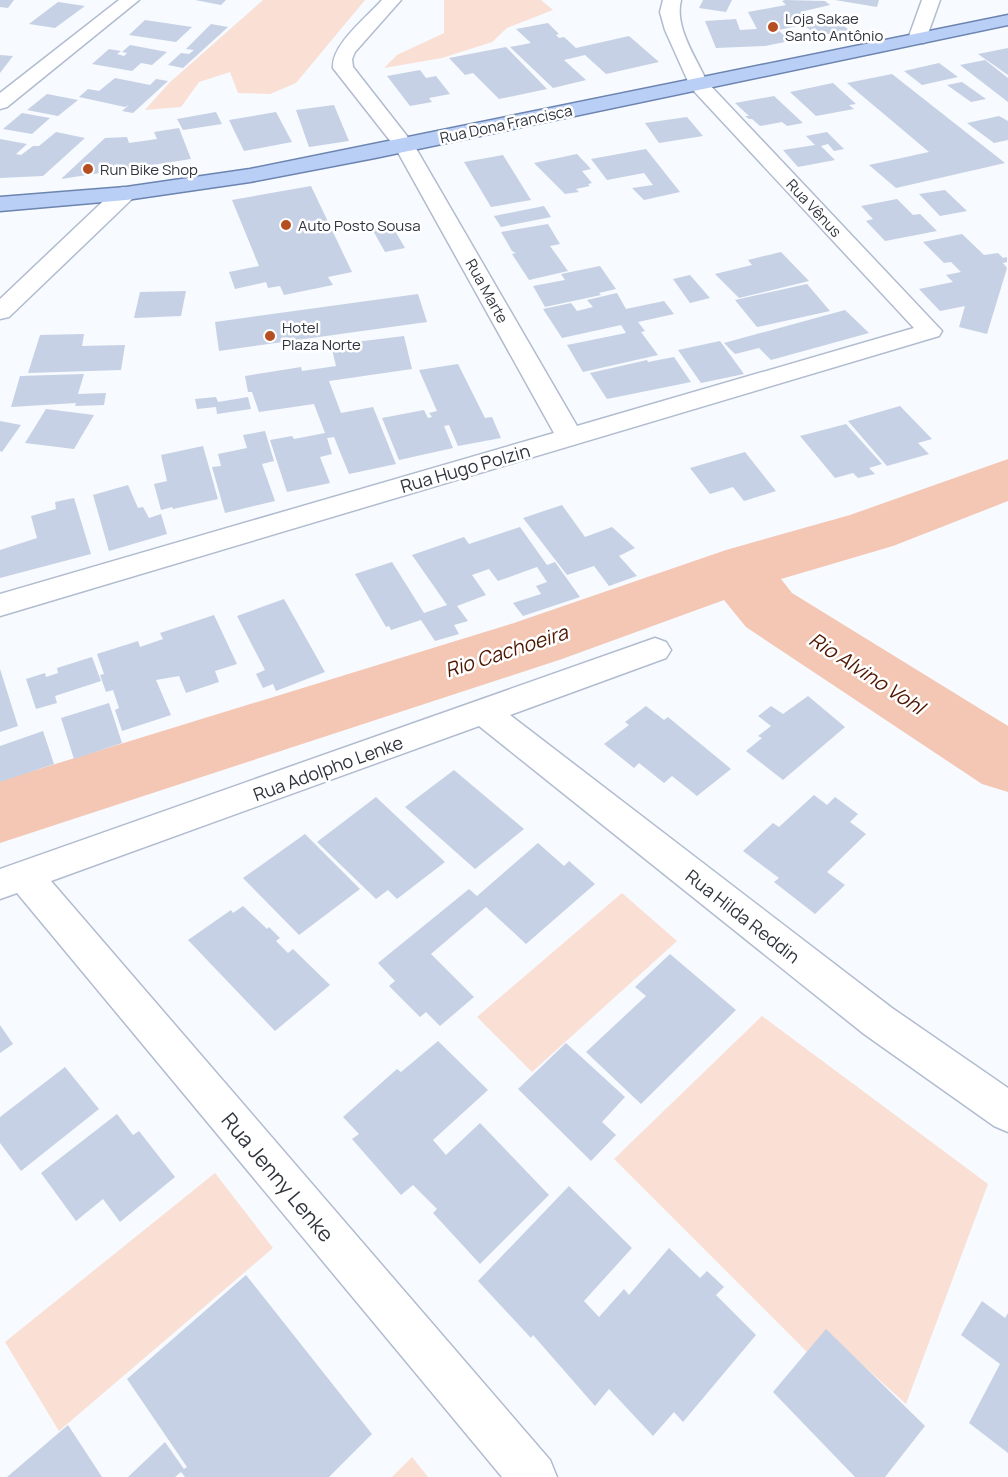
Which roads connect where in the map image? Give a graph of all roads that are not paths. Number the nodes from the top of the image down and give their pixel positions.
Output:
1 (130, 0) edge
2 (392, 0) edge
3 (672, 0) edge
4 (932, 0) edge
5 (1008, 20) edge
6 (917, 39) junction
7 (698, 84) junction
8 (0, 103) edge
9 (404, 145) junction
10 (124, 194) junction
11 (0, 204) edge
12 (0, 312) edge
13 (930, 332) joint
14 (570, 437) junction
15 (0, 605) edge
16 (655, 650) dead end
17 (484, 712) junction
18 (12, 880) edge
19 (1008, 1112) edge
20 (533, 1477) edge

1 - 8 street
2 - 9 street, Rua Marte
3 - 7 street, Rua Vênus
4 - 6 street
5 - 6 main road, Rua Dona Francisca
6 - 7 main road, Rua Dona Francisca
7 - 9 main road, Rua Dona Francisca
7 - 13 street, Rua Vênus
9 - 10 main road, Rua Dona Francisca
9 - 14 street, Rua Marte
10 - 11 main road, Rua Dona Francisca
10 - 12 street
13 - 14 street, Rua Hugo Polzin
14 - 15 street, Rua Hugo Polzin
16 - 17 street, Rua Adolpho Lenke
17 - 18 street, Rua Adolpho Lenke
17 - 19 street, Rua Hilda Reddin
18 - 20 street, Rua Jenny Lenke

